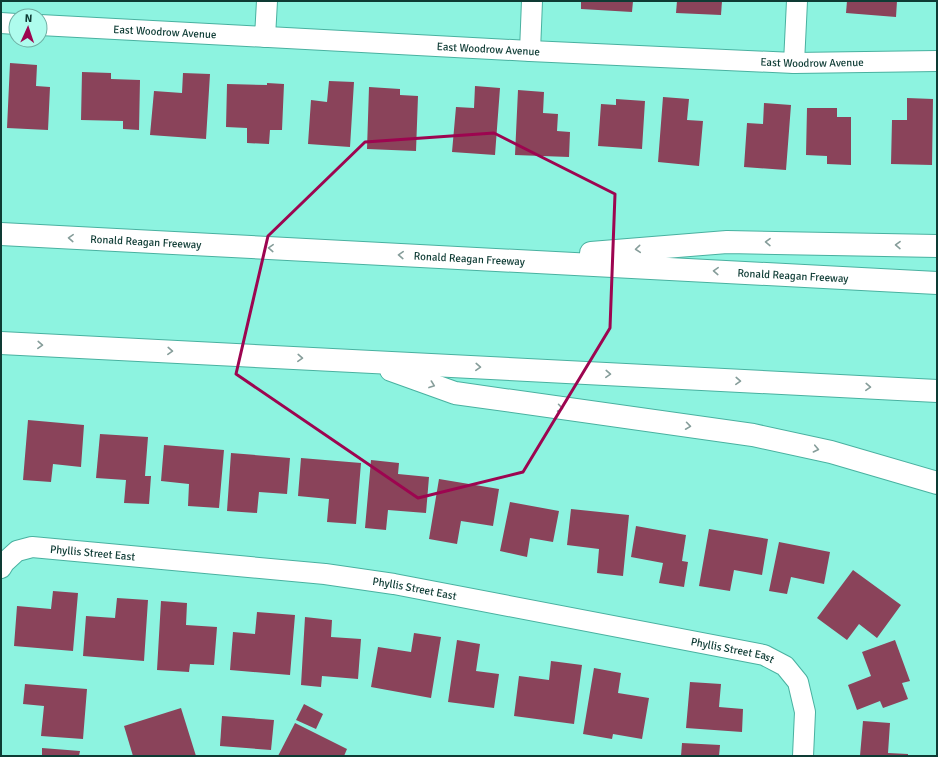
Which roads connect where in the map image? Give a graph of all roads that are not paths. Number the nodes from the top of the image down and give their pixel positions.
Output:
1 (267, 1) edge
2 (532, 1) edge
3 (797, 1) edge
4 (48, 25) edge
5 (265, 37) junction
6 (530, 51) junction
7 (937, 61) edge
8 (794, 63) junction
9 (1, 234) edge
10 (937, 246) edge
11 (510, 260) junction
12 (937, 283) edge
13 (1, 343) edge
14 (369, 362) junction
15 (937, 391) edge
16 (937, 483) edge
17 (1, 568) edge
18 (803, 756) edge

1 - 5 street
2 - 6 street
3 - 8 street
4 - 5 street, East Woodrow Avenue
5 - 6 street, East Woodrow Avenue
6 - 8 street, East Woodrow Avenue
7 - 8 street, East Woodrow Avenue
11 -> 9 highway, Ronald Reagan Freeway
10 -> 11 highway
12 -> 11 highway, Ronald Reagan Freeway
13 -> 14 highway
14 -> 15 highway
14 -> 16 highway
17 - 18 street, Phyllis Street East

